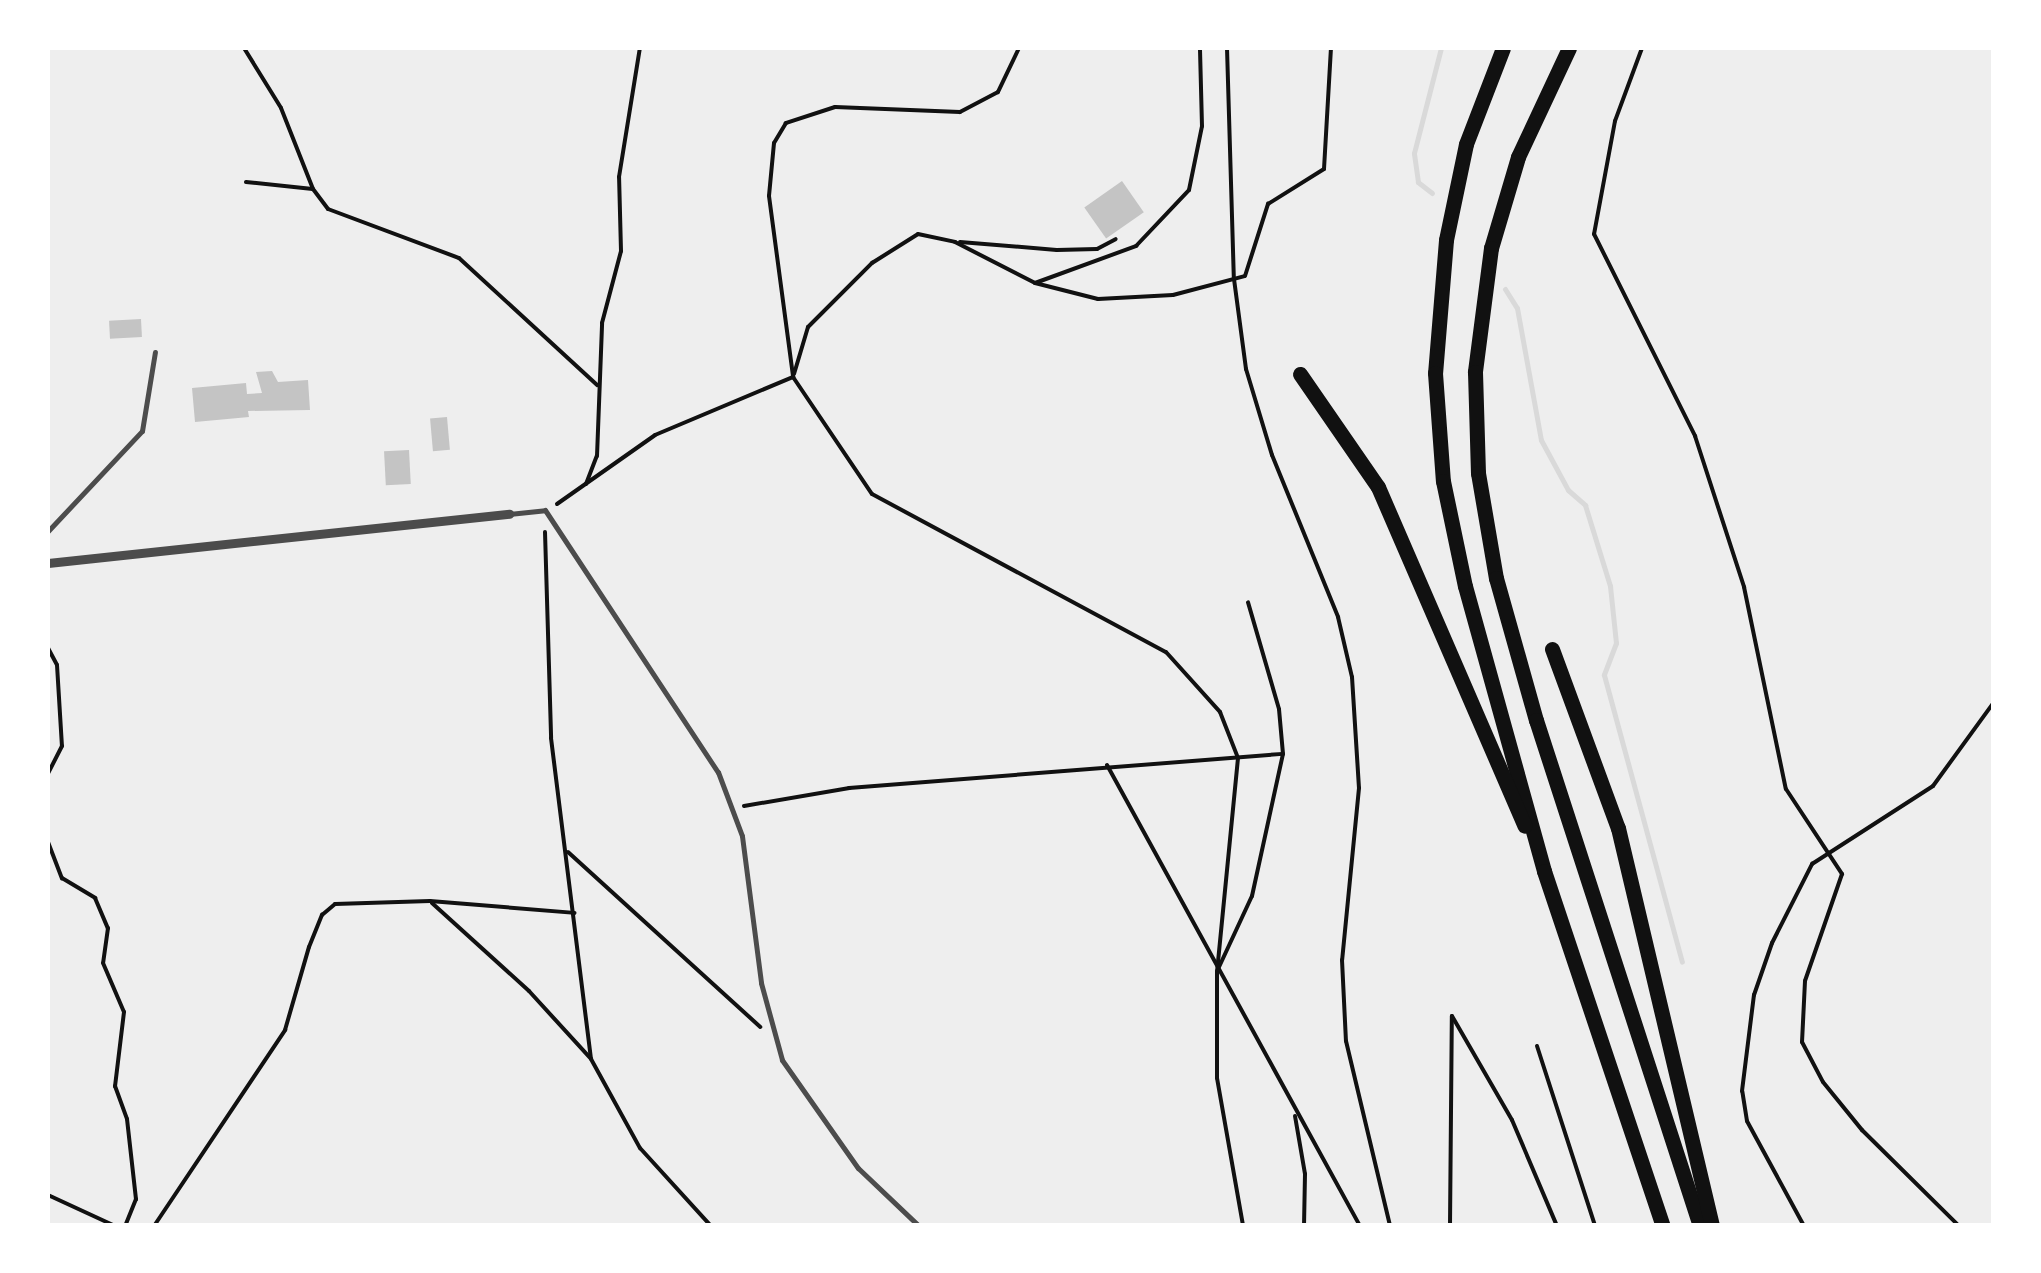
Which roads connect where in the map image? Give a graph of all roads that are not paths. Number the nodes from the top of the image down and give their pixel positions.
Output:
1 (1503, 48) edge
2 (1568, 48) edge
3 (156, 352) dead end
4 (1300, 374) dead end
5 (509, 514) joint
6 (48, 531) edge
7 (48, 563) edge
8 (1552, 648) dead end
9 (1544, 870) junction
10 (919, 1226) edge
11 (1663, 1226) edge
12 (1700, 1226) edge
13 (1712, 1226) edge

1 - 9 highway
2 - 12 highway
3 - 6 lane
4 - 9 highway
5 - 7 street
5 - 10 lane
8 - 13 highway
9 - 11 highway

